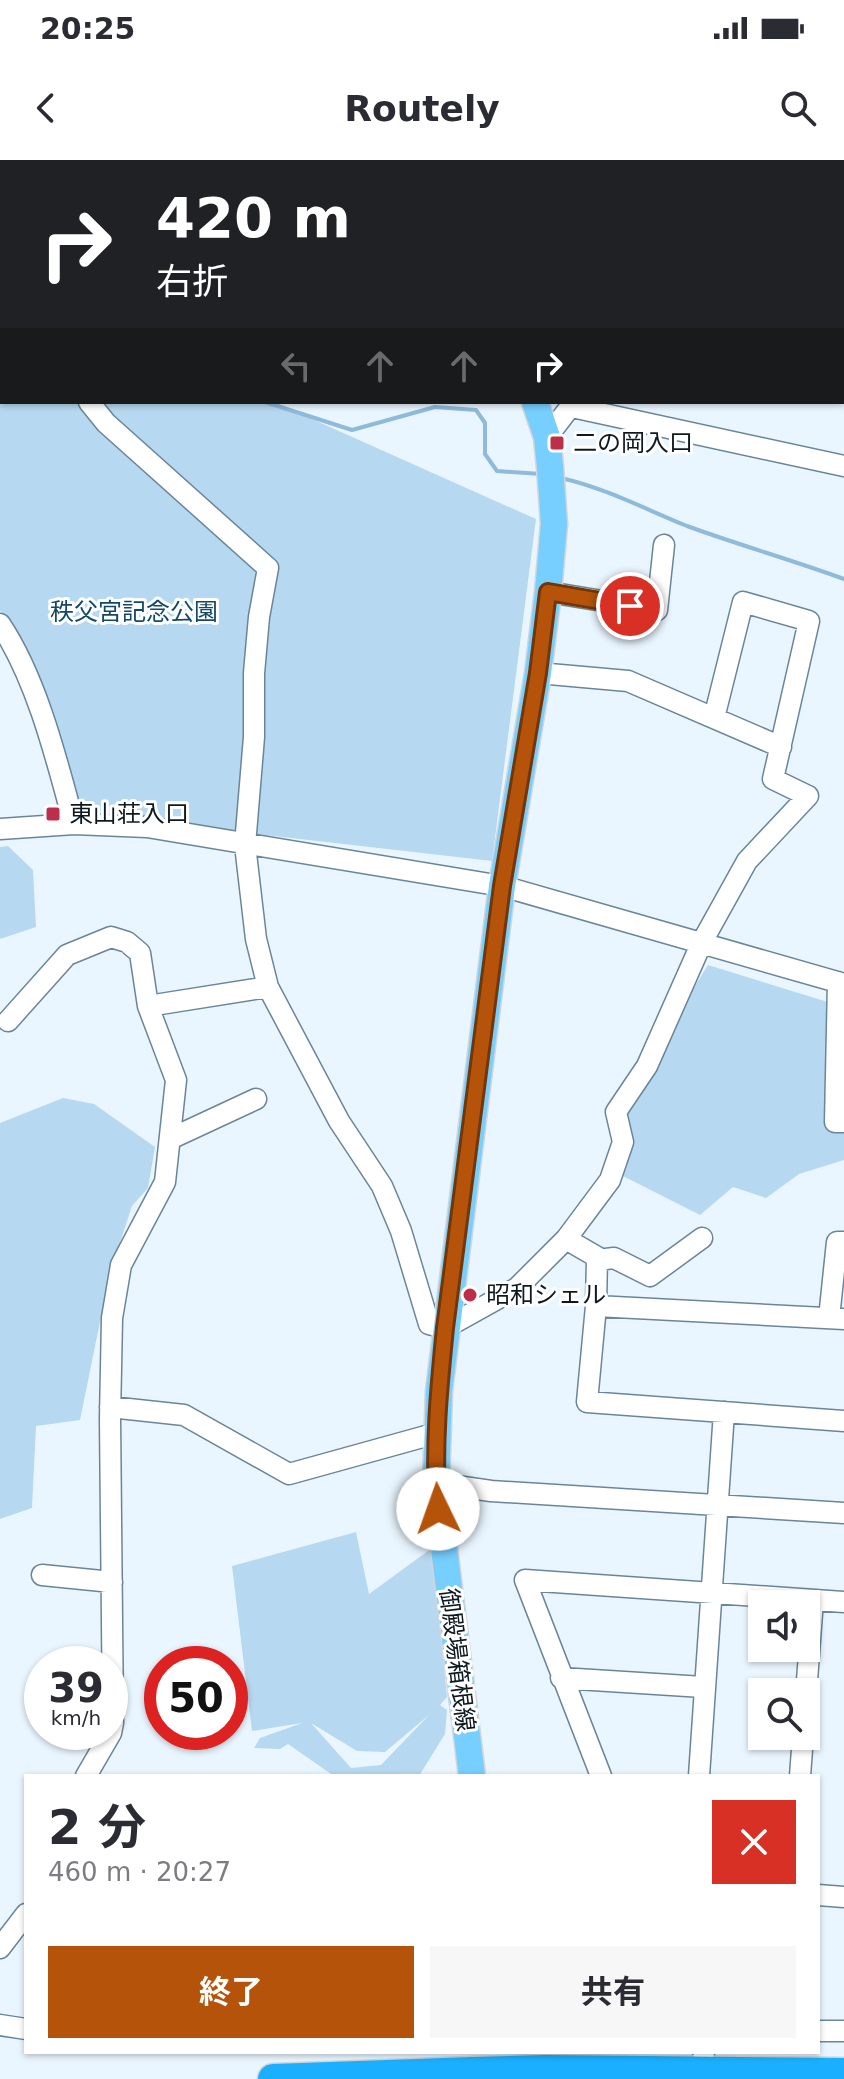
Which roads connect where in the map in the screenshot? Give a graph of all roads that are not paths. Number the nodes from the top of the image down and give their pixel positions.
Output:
1 (91, 404) edge
2 (536, 404) edge
3 (573, 404) edge
4 (547, 437) junction
5 (844, 466) edge
6 (664, 545) dead end
7 (548, 592) junction
8 (0, 624) edge
9 (538, 673) junction
10 (714, 718) junction
11 (781, 747) junction
12 (74, 824) junction
13 (0, 829) edge
14 (245, 845) junction
15 (502, 886) junction
16 (702, 942) junction
17 (841, 983) edge
18 (268, 987) junction
19 (148, 1006) junction
20 (8, 1021) dead end
21 (256, 1099) dead end
22 (844, 1122) edge
23 (170, 1139) junction
24 (702, 1238) dead end
25 (566, 1239) junction
26 (844, 1242) edge
27 (597, 1260) junction
28 (596, 1306) junction
29 (836, 1319) edge
30 (445, 1328) junction
31 (110, 1407) junction
32 (724, 1412) junction
33 (844, 1421) edge
34 (437, 1433) junction
35 (436, 1483) junction
36 (718, 1505) junction
37 (844, 1513) edge
38 (42, 1575) dead end
39 (112, 1582) junction
40 (710, 1592) junction
41 (748, 1595) edge
42 (820, 1600) edge
43 (844, 1602) edge
44 (561, 1678) junction
45 (703, 1687) junction
46 (802, 1750) edge
47 (87, 1774) edge
48 (472, 1774) edge
49 (600, 1774) edge
50 (699, 1774) edge
51 (800, 1774) edge
52 (820, 1895) edge
53 (844, 1897) edge
54 (24, 1917) edge
55 (0, 1948) edge
56 (0, 2025) edge
57 (24, 2029) edge
58 (820, 2031) edge
59 (844, 2031) edge
60 (507, 2054) edge
61 (844, 2073) edge
62 (273, 2079) edge
63 (510, 2079) edge

1 - 14 street
2 - 4 main road, 御殿場箱根線
3 - 4 street
3 - 5 street
4 - 7 main road, 御殿場箱根線
6 - 7 street
7 - 9 main road, 御殿場箱根線
8 - 12 street
9 - 10 street
9 - 15 main road, 御殿場箱根線
10 - 11 street
10 - 11 street
11 - 16 street
12 - 13 street
12 - 14 street
14 - 15 street
14 - 18 street
15 - 16 street
15 - 30 main road, 御殿場箱根線
16 - 17 street
16 - 25 street
17 - 22 street
18 - 19 street
18 - 30 street
19 - 20 street
19 - 23 street
21 - 23 street
23 - 31 street
24 - 27 street
25 - 27 street
25 - 30 street
26 - 29 street
27 - 28 street
28 - 29 street
28 - 32 street
30 - 34 main road, 御殿場箱根線
31 - 34 street
31 - 39 street
32 - 33 street
32 - 36 street
34 - 35 main road, 御殿場箱根線
35 - 36 street
35 - 48 main road, 御殿場箱根線
36 - 37 street
36 - 40 street
38 - 39 street
39 - 47 street
40 - 41 street
40 - 44 street
40 - 45 street
42 - 43 street
44 - 45 street
44 - 49 street
45 - 50 street
46 - 51 street
52 - 53 street
54 - 55 street
56 - 57 street
58 - 59 street
60 - 63 main road
61 - 62 highway, bridge

